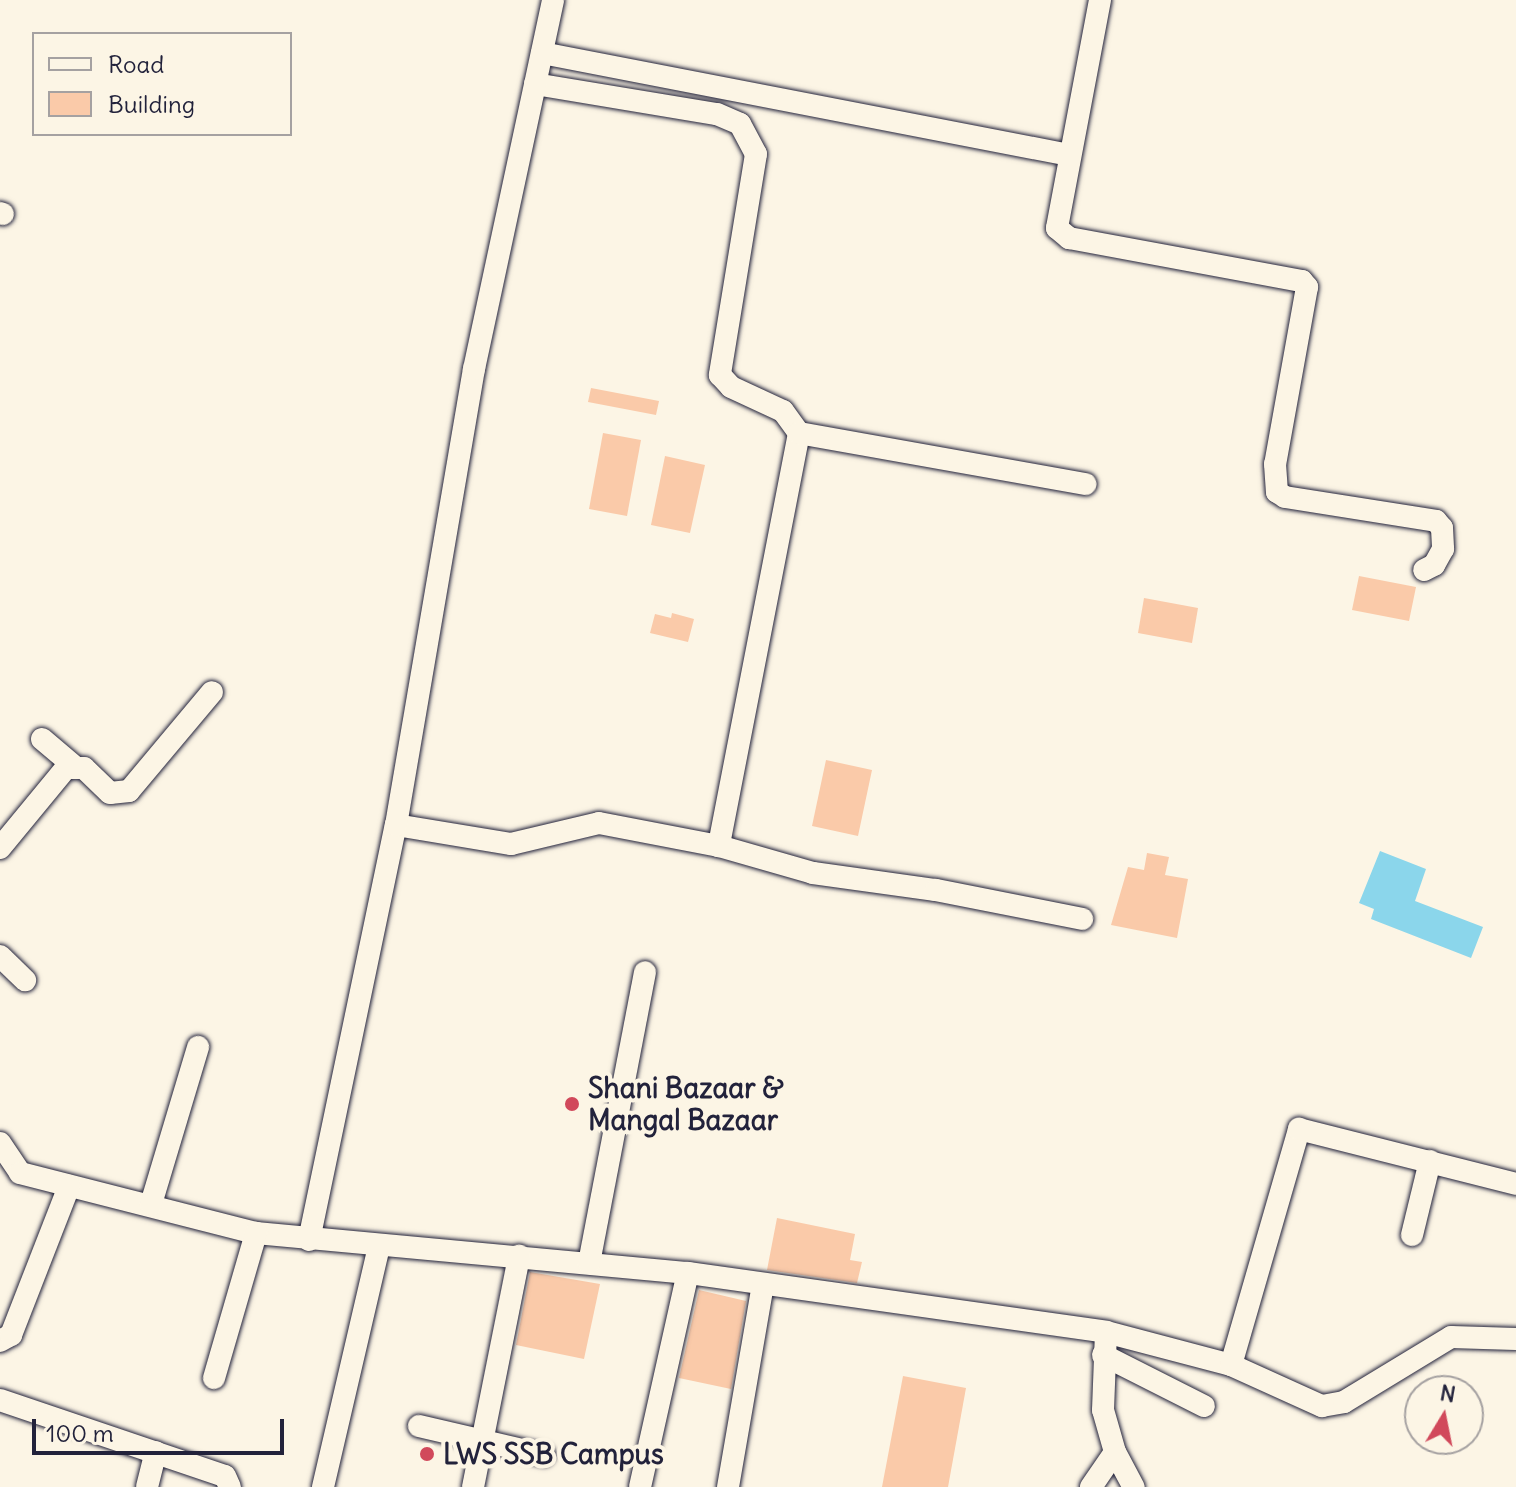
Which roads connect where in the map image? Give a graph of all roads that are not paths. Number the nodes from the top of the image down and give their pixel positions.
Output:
1 (553, 0) edge
2 (1100, 0) edge
3 (542, 53) junction
4 (535, 84) junction
5 (1069, 155) junction
6 (799, 433) junction
7 (1086, 484) dead end
8 (1424, 570) dead end
9 (212, 692) dead end
10 (42, 739) dead end
11 (74, 766) junction
12 (396, 825) junction
13 (719, 846) junction
14 (0, 848) edge
15 (1082, 919) dead end
16 (0, 956) edge
17 (645, 972) dead end
18 (25, 980) dead end
19 (198, 1047) dead end
20 (0, 1143) edge
21 (1430, 1161) junction
22 (10, 1174) edge
23 (1516, 1184) edge
24 (69, 1186) junction
25 (151, 1204) junction
26 (256, 1233) junction
27 (1412, 1235) dead end
28 (309, 1240) junction
29 (379, 1246) junction
30 (519, 1256) junction
31 (589, 1263) junction
32 (688, 1273) junction
33 (763, 1285) junction
34 (1516, 1339) edge
35 (0, 1341) edge
36 (1104, 1344) junction
37 (1231, 1365) junction
38 (214, 1378) dead end
39 (0, 1400) edge
40 (1204, 1406) dead end
41 (419, 1426) dead end
42 (482, 1440) junction
43 (156, 1452) junction
44 (1115, 1452) junction
45 (544, 1455) dead end
46 (147, 1487) edge
47 (230, 1487) edge
48 (323, 1487) edge
49 (473, 1487) edge
50 (640, 1487) edge
51 (728, 1487) edge
52 (1091, 1487) edge
53 (1134, 1487) edge

1 - 3 street
2 - 5 street
3 - 4 street
3 - 5 street
4 - 6 street
4 - 12 street
5 - 8 street
6 - 7 street
6 - 13 street
9 - 11 street
10 - 11 street
11 - 14 street
12 - 13 street
12 - 28 street
13 - 15 street
16 - 18 street
17 - 31 street
19 - 25 street
20 - 22 street
21 - 23 street
21 - 27 street
21 - 37 street
22 - 24 street
24 - 25 street
24 - 35 street
25 - 26 street
26 - 28 street
26 - 38 street
28 - 29 street
29 - 30 street
29 - 48 street
30 - 31 street
30 - 42 street
31 - 32 street
32 - 33 street
32 - 50 street
33 - 36 street
33 - 51 street
34 - 37 street
36 - 37 street
36 - 40 street
36 - 44 street
39 - 43 street
41 - 42 street
42 - 45 street
42 - 49 street
43 - 46 street
43 - 47 street
44 - 52 street
44 - 53 street

